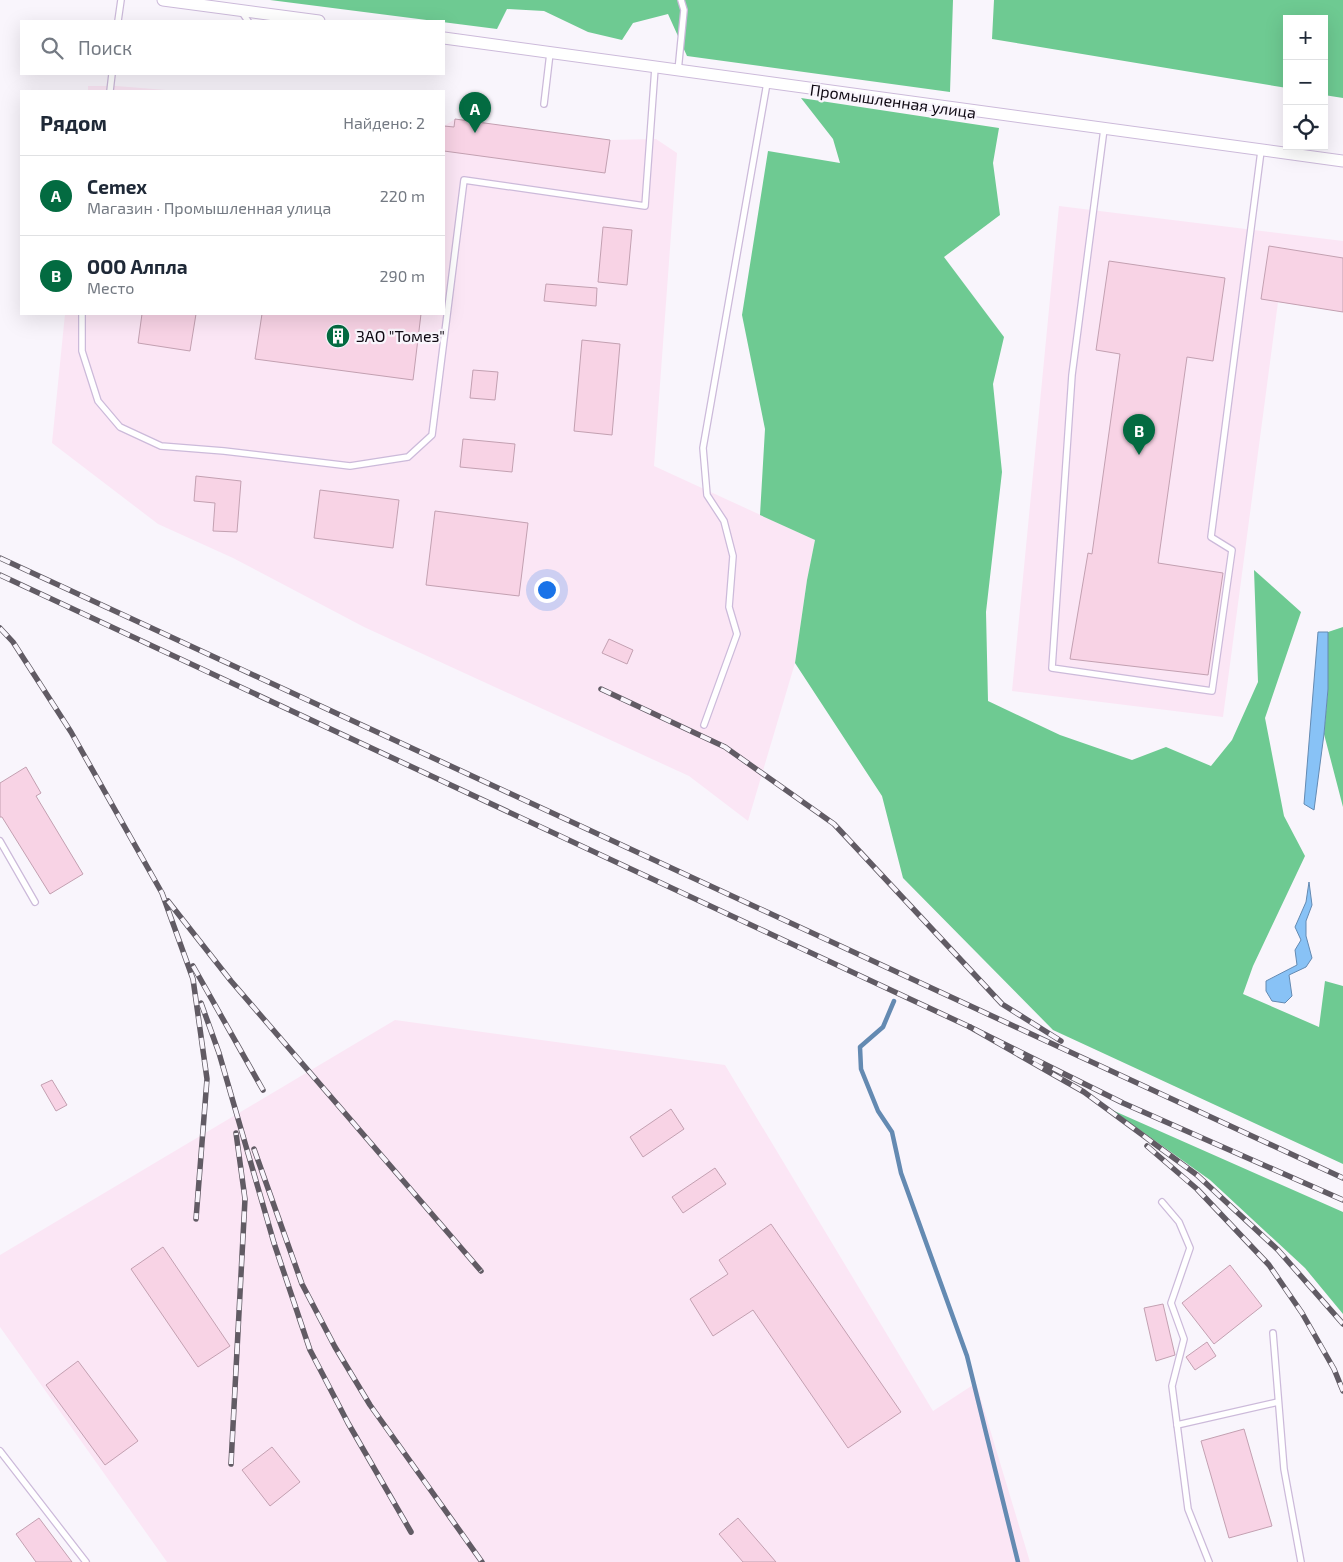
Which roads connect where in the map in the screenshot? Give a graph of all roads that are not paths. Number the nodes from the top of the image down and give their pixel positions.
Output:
1 (121, 0) edge
2 (163, 0) edge
3 (681, 0) edge
4 (241, 11) junction
5 (118, 20) edge
6 (247, 20) edge
7 (311, 20) edge
8 (445, 39) edge
9 (550, 53) junction
10 (656, 68) junction
11 (678, 71) junction
12 (112, 75) edge
13 (767, 83) junction
14 (110, 90) edge
15 (544, 104) dead end
16 (1104, 130) junction
17 (1260, 151) junction
18 (1343, 161) edge
19 (82, 315) edge
20 (704, 725) dead end
21 (0, 841) edge
22 (35, 902) dead end
23 (1162, 1202) dead end
24 (1273, 1333) dead end
25 (1278, 1402) junction
26 (1177, 1425) junction
27 (0, 1451) edge
28 (86, 1562) edge
29 (1209, 1562) edge
30 (1301, 1562) edge

1 - 5 lane
2 - 4 street
3 - 11 lane
4 - 6 lane
4 - 7 street
8 - 9 street, Промышленная улица
9 - 10 street, Промышленная улица
9 - 15 lane
10 - 11 street, Промышленная улица
10 - 19 lane
11 - 13 street, Промышленная улица
12 - 14 lane
13 - 16 street, Промышленная улица
13 - 20 lane
16 - 17 street, Промышленная улица
16 - 17 lane
17 - 18 street, Промышленная улица
21 - 22 lane
23 - 26 lane
24 - 25 lane
25 - 26 lane
25 - 30 lane
26 - 29 lane
27 - 28 lane

